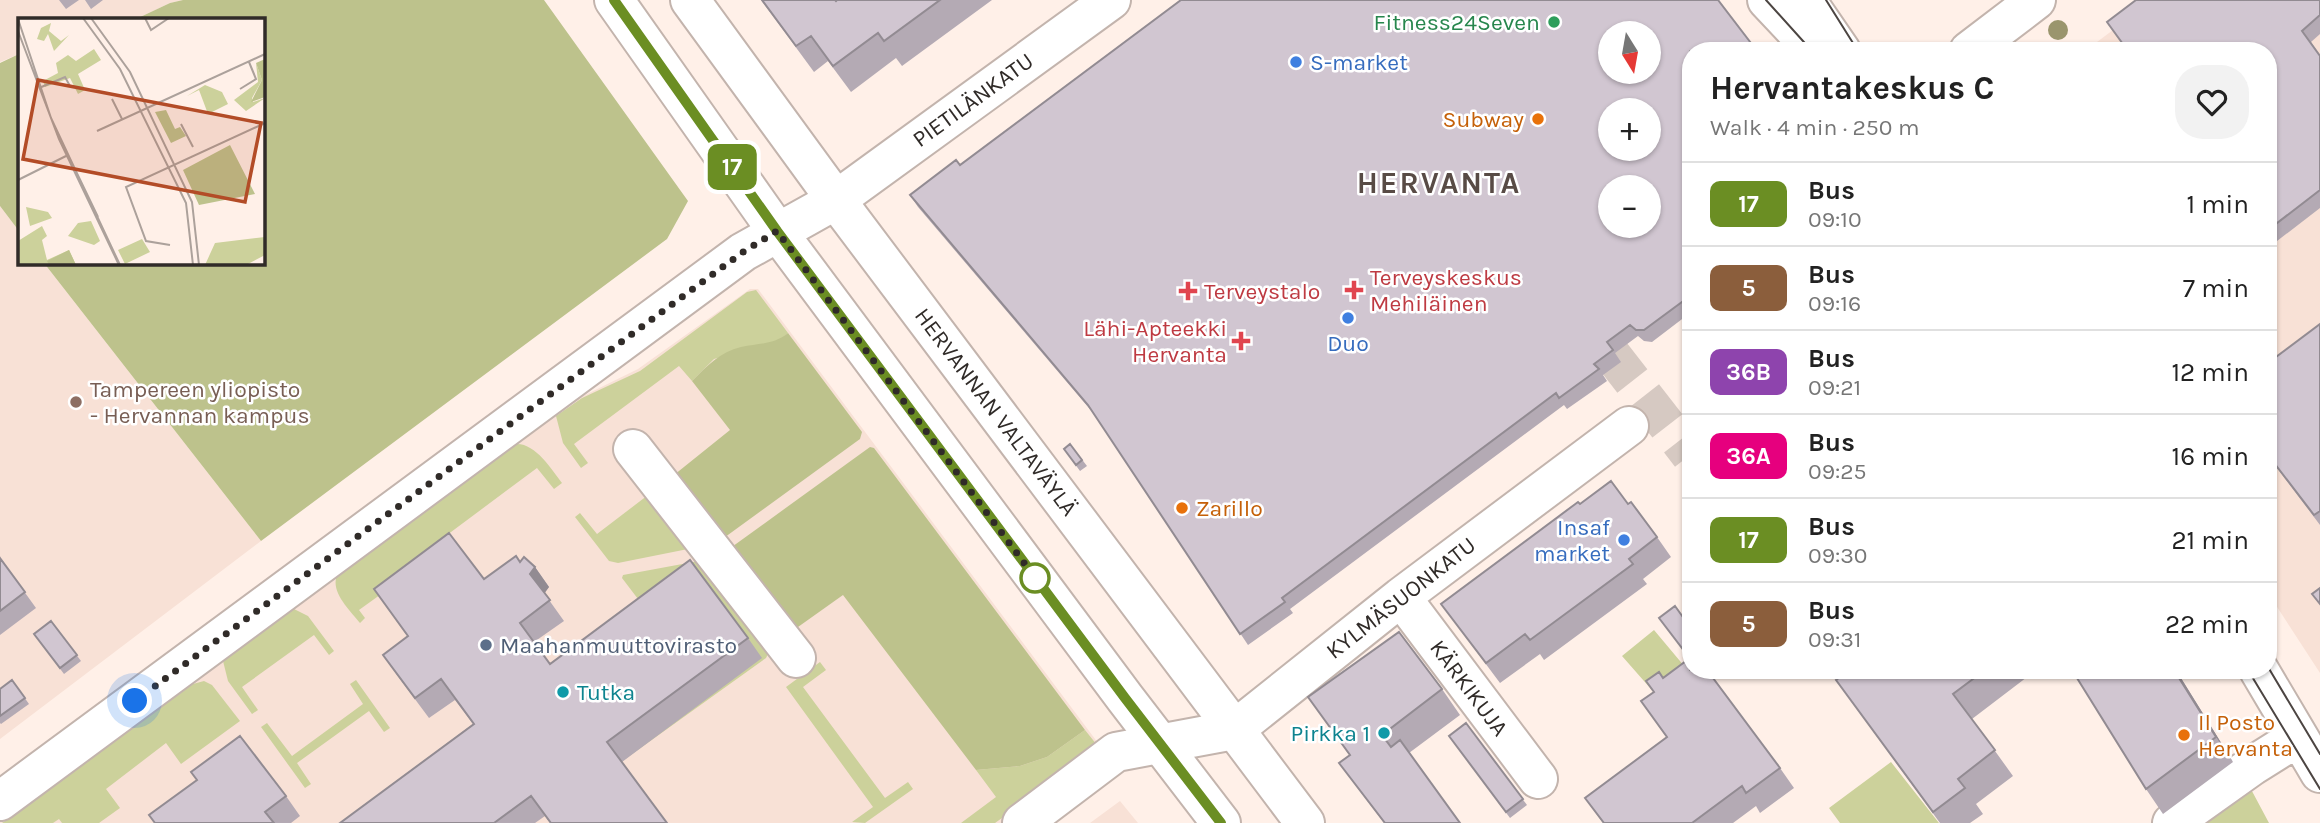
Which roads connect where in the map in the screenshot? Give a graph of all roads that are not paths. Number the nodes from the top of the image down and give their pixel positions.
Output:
1 (614, 0) edge
2 (690, 0) edge
3 (1111, 0) edge
4 (1767, 0) edge
5 (1806, 0) edge
6 (2036, 0) edge
7 (1807, 42) edge
8 (1835, 42) edge
9 (1981, 42) edge
10 (836, 200) junction
11 (777, 231) junction
12 (1629, 426) dead end
13 (633, 449) dead end
14 (1401, 597) junction
15 (796, 658) dead end
16 (2264, 679) edge
17 (1234, 730) junction
18 (2298, 737) junction
19 (1162, 745) junction
20 (1538, 765) dead end
21 (2320, 773) edge
22 (0, 800) edge
23 (1022, 823) edge
24 (1221, 823) edge
25 (1305, 823) edge
26 (2172, 823) edge

1 - 11 street
2 - 10 street, HERVANNAN VALTAVÄYLÄ
3 - 10 street, PIETILÄNKATU
4 - 7 street
5 - 8 street
6 - 9 street
10 - 11 street, PIETILÄNKATU
10 - 17 street, HERVANNAN VALTAVÄYLÄ
11 - 19 street
11 - 22 street, PIETILÄNKATU
12 - 14 street, KYLMÄSUONKATU
13 - 15 street
14 - 17 street, KYLMÄSUONKATU
14 - 20 street, KÄRKIKUJA
16 - 18 street
17 - 19 street, KYLMÄSUONKATU
17 - 25 street, HERVANNAN VALTAVÄYLÄ
18 - 21 street
18 - 26 street
19 - 23 street, KYLMÄSUONKATU
19 - 24 street

